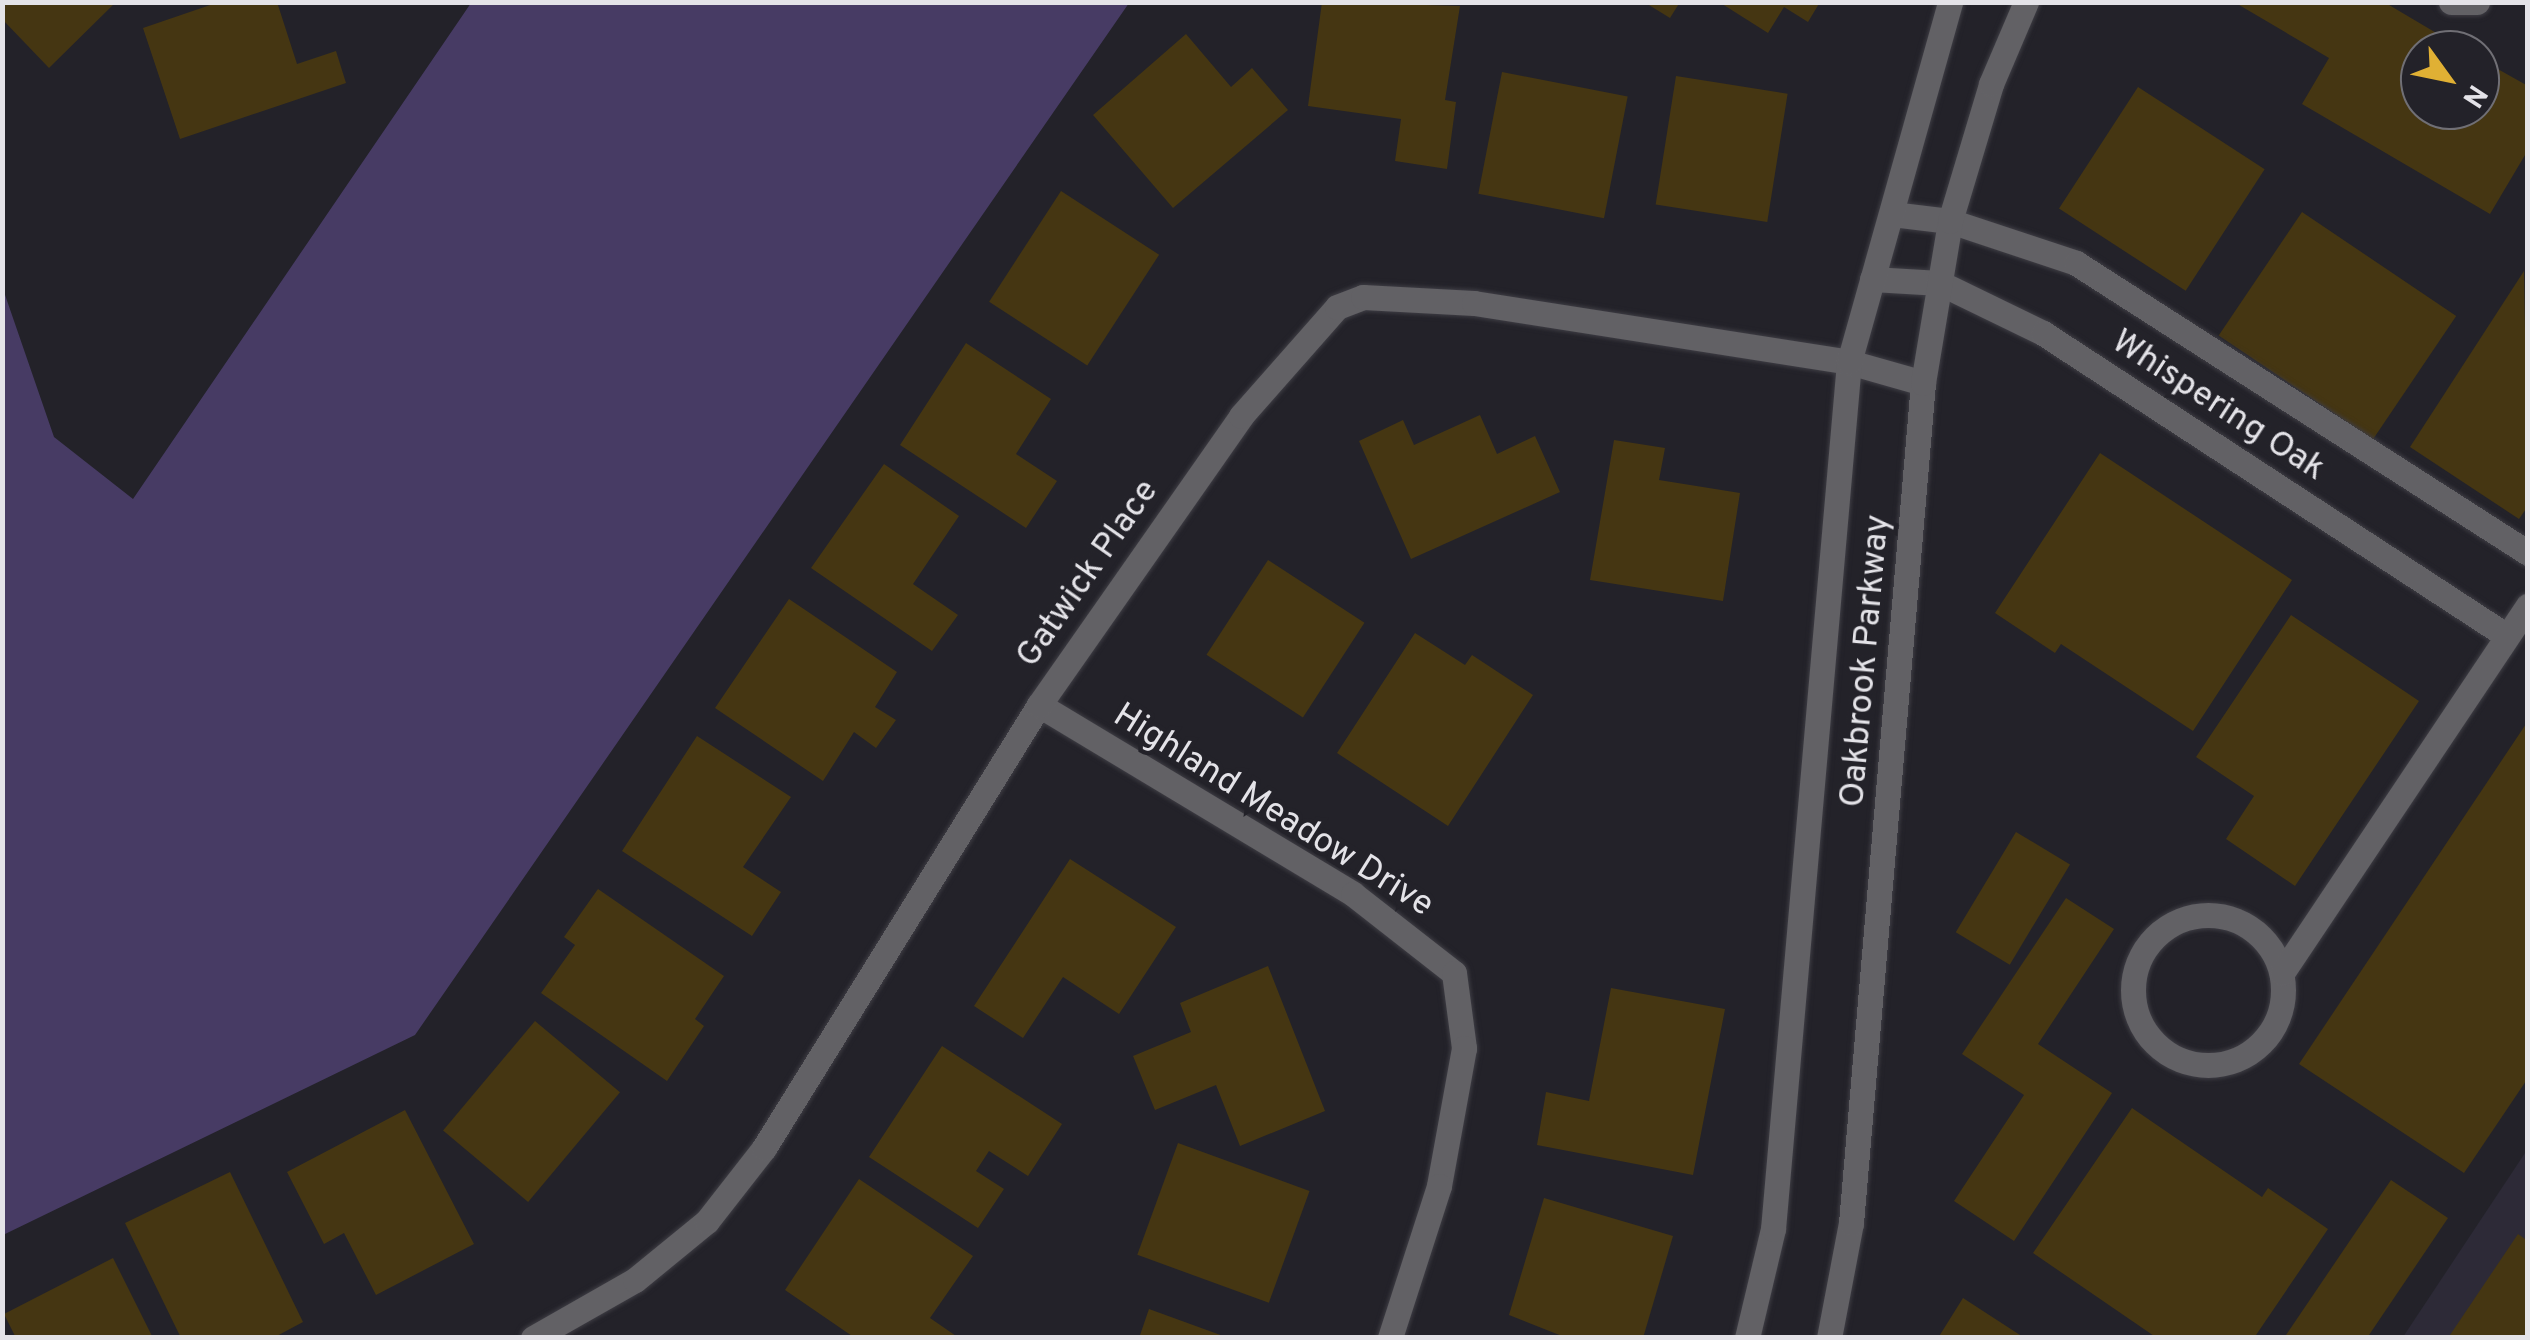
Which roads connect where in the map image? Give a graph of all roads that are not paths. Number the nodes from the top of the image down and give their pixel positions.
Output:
1 (1950, 2) edge
2 (2026, 2) edge
3 (2451, 2) edge
4 (2477, 2) edge
5 (1892, 214) junction
6 (1950, 220) junction
7 (1872, 280) junction
8 (1940, 283) junction
9 (1849, 362) junction
10 (1923, 383) junction
11 (2528, 553) edge
12 (2528, 606) edge
13 (2507, 636) junction
14 (1039, 705) junction
15 (2282, 973) junction
16 (533, 1338) edge
17 (1390, 1338) edge
18 (1747, 1338) edge
19 (1829, 1338) edge

1 - 5 street, Oakbrook Parkway
2 - 6 street, Oakbrook Parkway
3 - 4 street
5 - 6 street, Whispering Oak
5 - 7 street, Oakbrook Parkway
6 - 8 street, Oakbrook Parkway
6 - 11 street, Whispering Oak
7 - 8 street, Whispering Oak
7 - 9 street, Oakbrook Parkway
8 - 10 street, Oakbrook Parkway
8 - 13 street, Whispering Oak
9 - 10 street, Gatwick Place
9 - 14 street, Gatwick Place
9 - 18 street, Oakbrook Parkway
10 - 19 street, Oakbrook Parkway
12 - 13 street
13 - 15 street
14 - 16 street, Gatwick Place
14 - 17 street, Highland Meadow Drive
15 - 15 street

